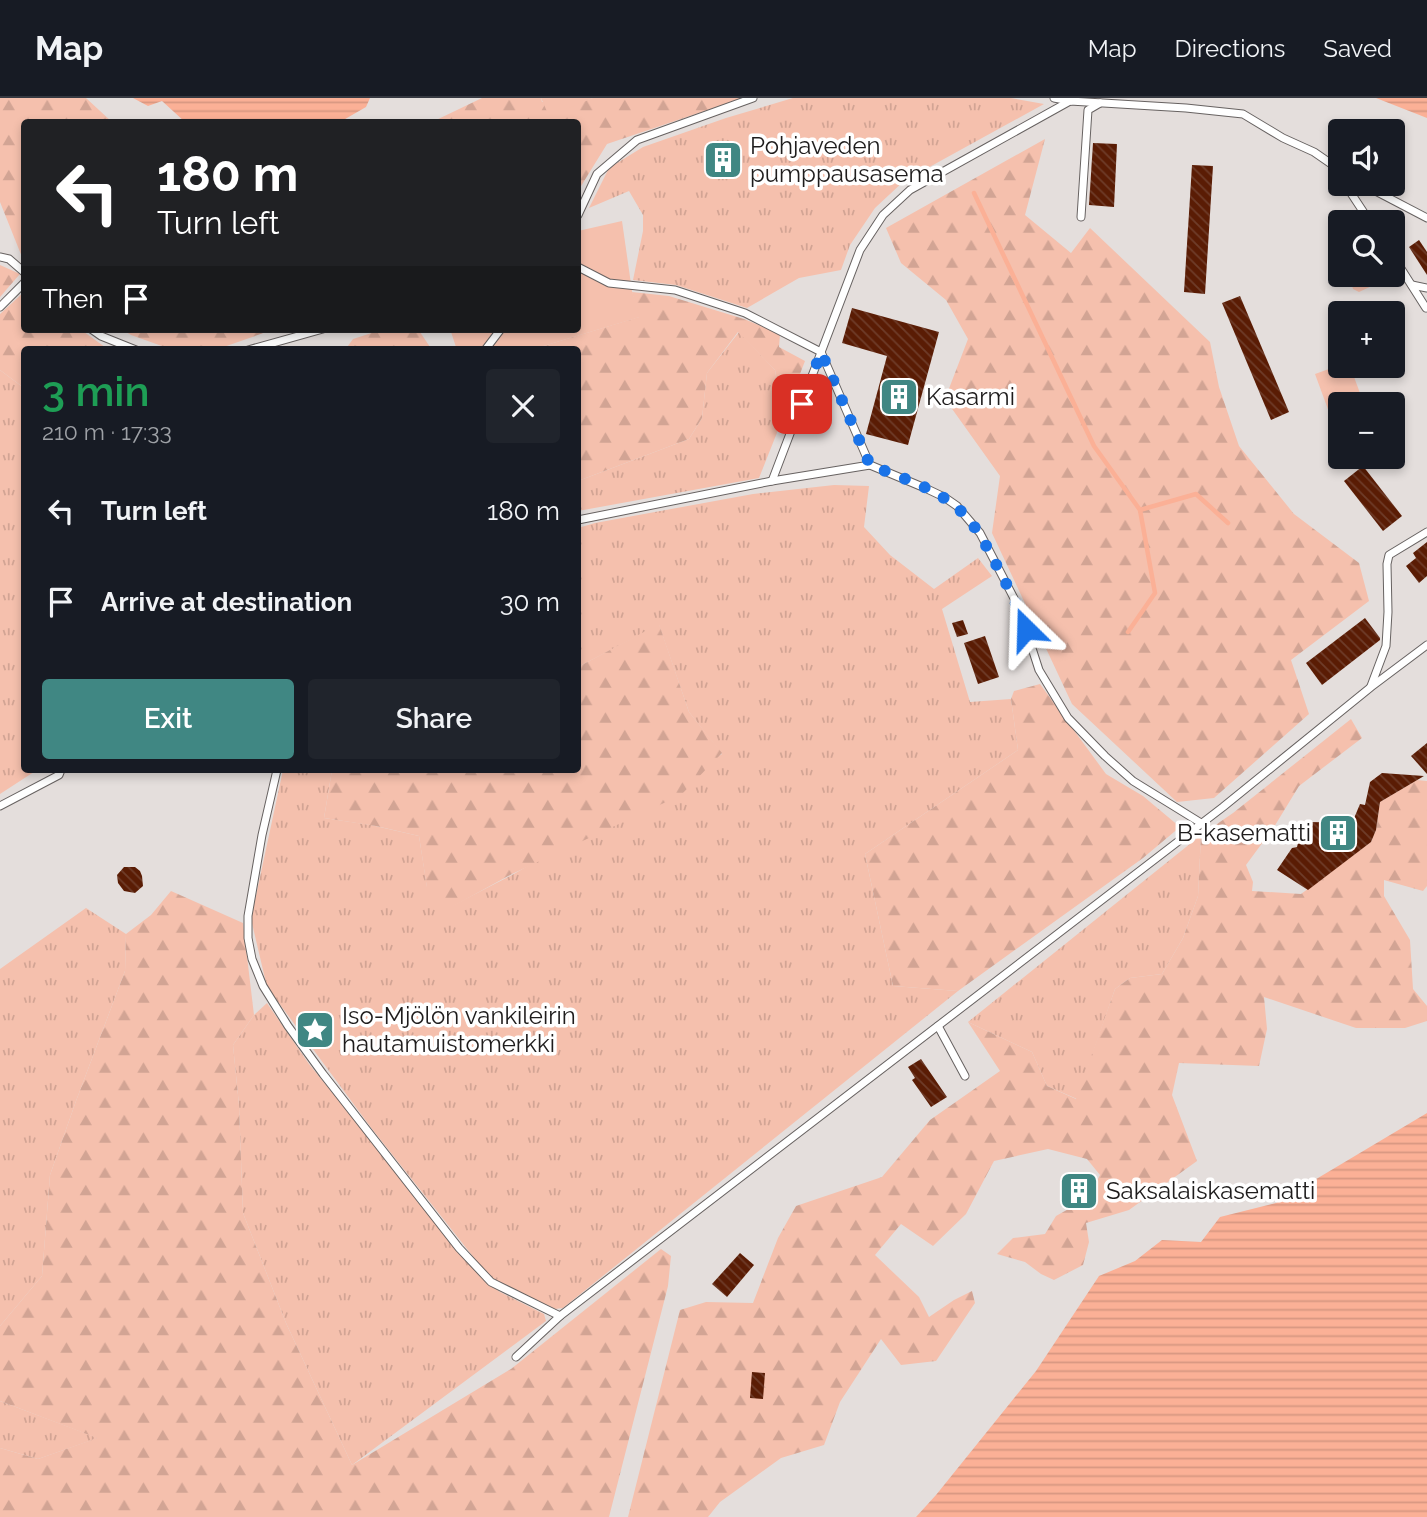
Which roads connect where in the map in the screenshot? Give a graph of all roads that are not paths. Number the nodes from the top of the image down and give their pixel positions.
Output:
1 (753, 98) edge
2 (1054, 98) edge
3 (1115, 98) edge
4 (1070, 101) junction
5 (1102, 102) junction
6 (1328, 161) edge
7 (1386, 196) edge
8 (581, 209) edge
9 (1080, 217) dead end
10 (1427, 218) edge
11 (0, 257) edge
12 (581, 268) edge
13 (21, 269) edge
14 (1405, 274) edge
15 (1412, 285) junction
16 (21, 287) edge
17 (1427, 288) edge
18 (0, 307) edge
19 (1426, 309) edge
20 (97, 333) edge
21 (309, 333) edge
22 (126, 346) edge
23 (262, 346) edge
24 (821, 352) junction
25 (870, 465) junction
26 (772, 481) junction
27 (581, 519) edge
28 (1427, 532) edge
29 (1427, 645) edge
30 (1371, 687) junction
31 (60, 773) edge
32 (276, 773) edge
33 (0, 806) edge
34 (1201, 823) junction
35 (938, 1026) junction
36 (965, 1076) dead end
37 (560, 1316) junction
38 (516, 1357) dead end

1 - 8 lane
2 - 4 lane
3 - 5 lane
4 - 5 lane
4 - 24 lane
5 - 6 lane
5 - 9 lane
7 - 10 lane
11 - 13 lane
12 - 24 lane
14 - 15 lane
15 - 17 lane
15 - 19 lane
16 - 18 lane
20 - 22 lane
21 - 23 lane
24 - 25 lane
24 - 26 lane
25 - 26 lane
25 - 34 lane
26 - 27 lane
28 - 30 lane
29 - 30 lane
30 - 34 lane
31 - 33 lane
32 - 37 lane
34 - 35 lane
35 - 36 lane
35 - 37 lane
37 - 38 lane

